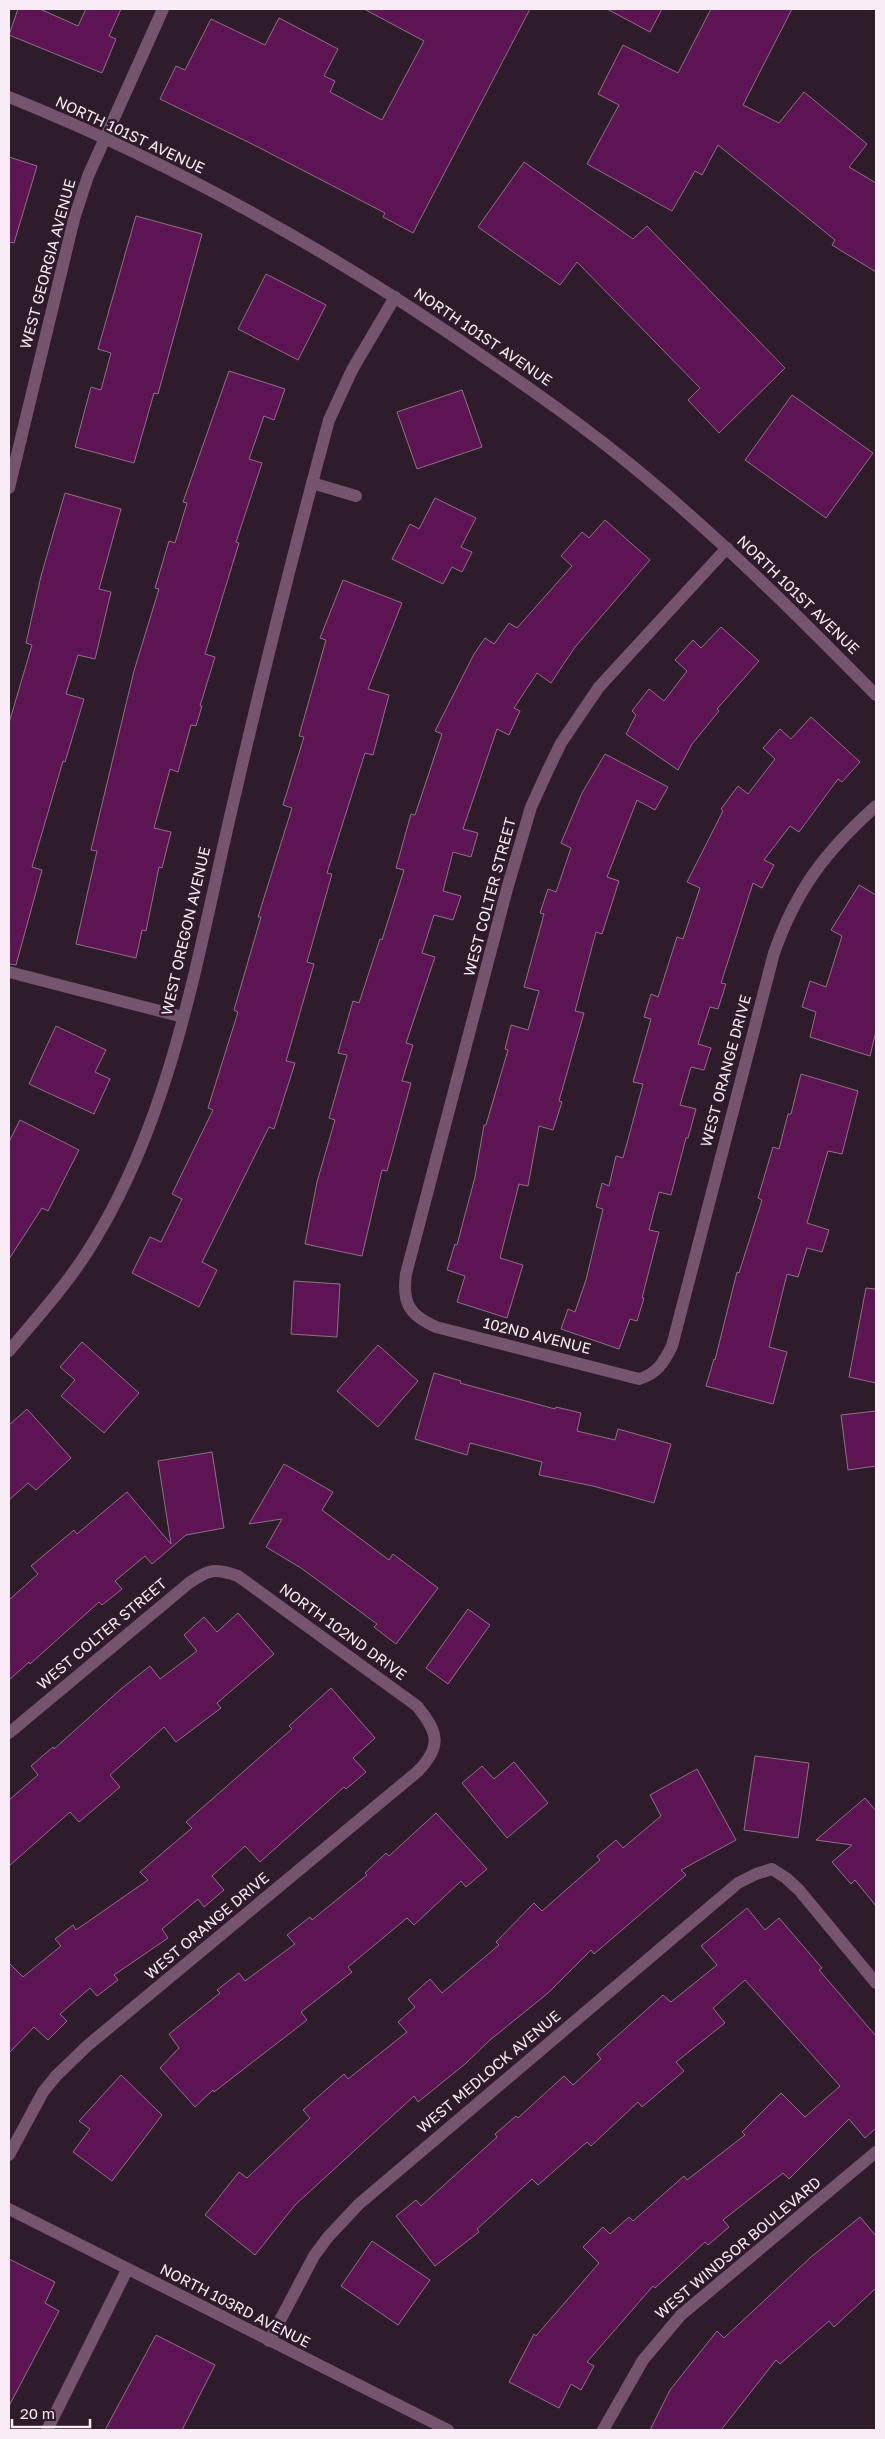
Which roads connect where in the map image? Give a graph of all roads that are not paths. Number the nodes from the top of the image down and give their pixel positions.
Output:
1 (163, 9) edge
2 (9, 97) edge
3 (104, 138) junction
4 (395, 297) junction
5 (312, 484) junction
6 (9, 488) edge
7 (356, 496) dead end
8 (727, 548) junction
9 (876, 695) edge
10 (876, 806) edge
11 (9, 972) edge
12 (183, 1017) junction
13 (411, 1312) joint
14 (9, 1350) edge
15 (657, 1370) joint
16 (221, 1570) joint
17 (9, 1733) edge
18 (436, 1733) joint
19 (876, 1984) edge
20 (876, 2152) edge
21 (9, 2155) edge
22 (9, 2209) edge
23 (127, 2270) junction
24 (268, 2341) junction
25 (432, 2427) edge
26 (47, 2430) edge
27 (448, 2430) edge
28 (603, 2430) edge

1 - 3 street, WEST GEORGIA AVENUE
2 - 3 street, NORTH 101ST AVENUE
3 - 4 street, NORTH 101ST AVENUE
3 - 6 street, WEST GEORGIA AVENUE
4 - 5 street, WEST OREGON AVENUE
4 - 8 street, NORTH 101ST AVENUE
5 - 7 street
5 - 12 street, WEST OREGON AVENUE
8 - 9 street, NORTH 101ST AVENUE
8 - 13 street, WEST COLTER STREET
10 - 15 street, WEST ORANGE DRIVE
11 - 12 street
12 - 14 street, WEST OREGON AVENUE
13 - 15 street, 102ND AVENUE
16 - 17 street, WEST COLTER STREET
16 - 18 street, NORTH 102ND DRIVE
18 - 21 street, WEST ORANGE DRIVE
19 - 24 street, WEST MEDLOCK AVENUE
20 - 28 street, WEST WINDSOR BOULEVARD
22 - 23 street, NORTH 103RD AVENUE
23 - 24 street, NORTH 103RD AVENUE
23 - 26 street
24 - 25 street, NORTH 103RD AVENUE
25 - 27 street, NORTH 103RD AVENUE

